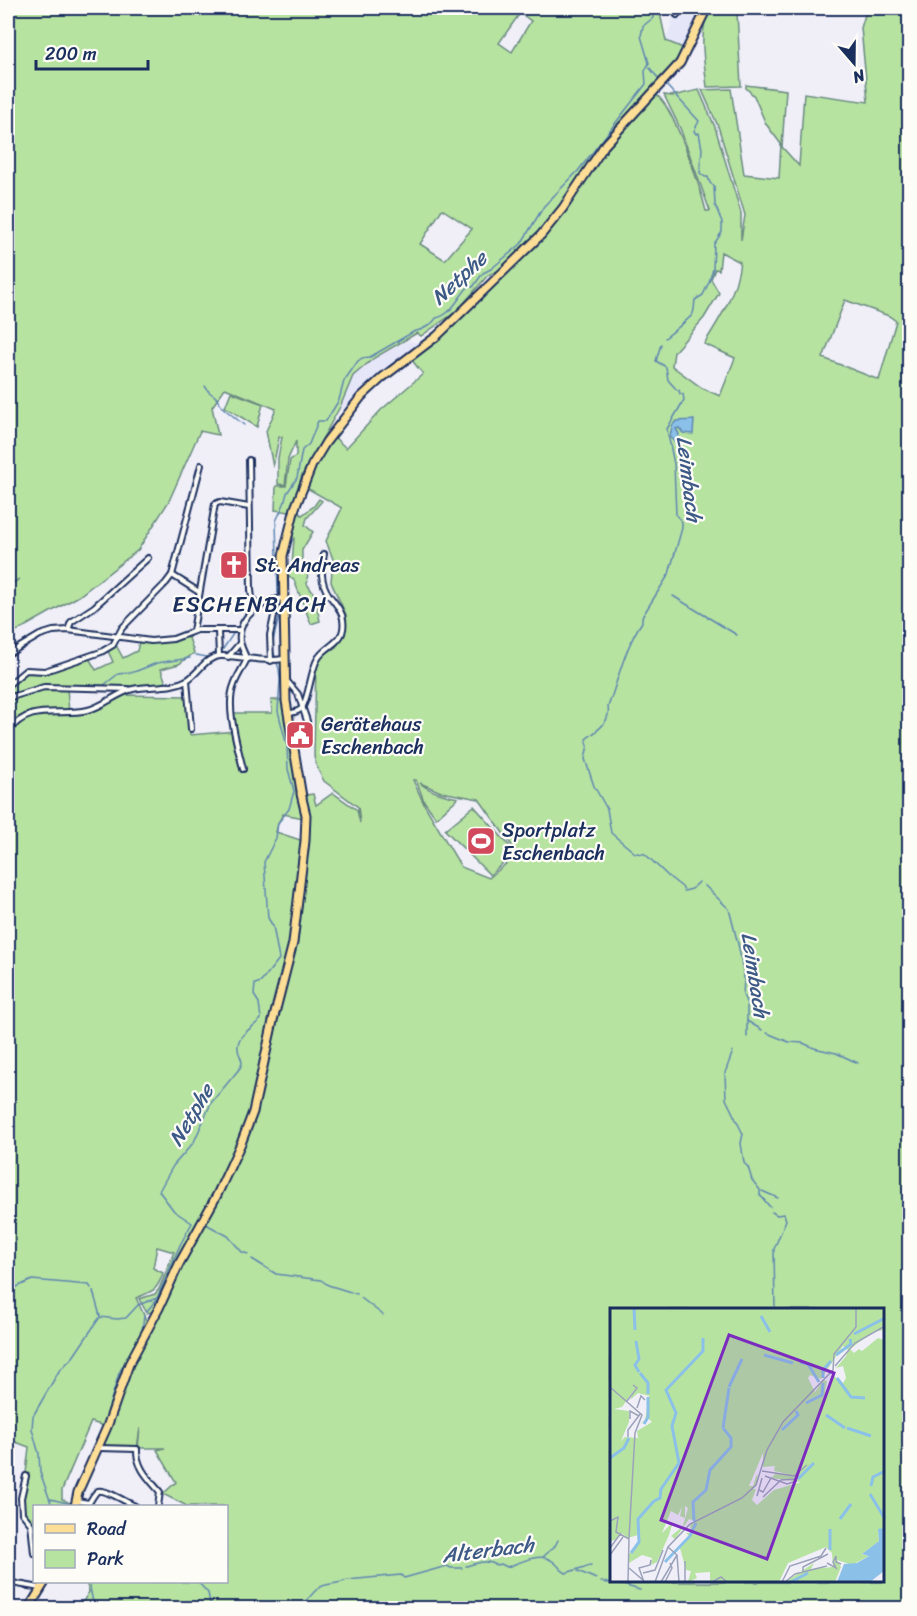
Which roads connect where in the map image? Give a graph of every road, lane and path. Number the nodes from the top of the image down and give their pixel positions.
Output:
1 (680, 8) edge
2 (707, 8) edge
3 (677, 15) dead end
4 (249, 460) dead end
5 (201, 465) dead end
6 (249, 507) junction
7 (324, 554) dead end
8 (148, 558) dead end
9 (172, 575) junction
10 (199, 592) junction
11 (282, 598) junction
12 (273, 600) junction
13 (258, 606) junction
14 (68, 630) junction
15 (240, 630) junction
16 (193, 631) junction
17 (218, 631) junction
18 (117, 637) junction
19 (240, 643) junction
20 (8, 654) edge
21 (219, 656) junction
22 (228, 657) junction
23 (247, 659) junction
24 (277, 660) junction
25 (284, 679) junction
26 (187, 680) junction
27 (8, 685) edge
28 (132, 689) junction
29 (8, 698) edge
30 (303, 706) junction
31 (287, 713) junction
32 (307, 721) dead end
33 (191, 729) dead end
34 (8, 732) edge
35 (243, 769) dead end
36 (99, 1448) junction
37 (26, 1476) dead end
38 (75, 1504) edge
39 (133, 1505) edge
40 (158, 1505) edge
41 (33, 1543) edge
42 (43, 1585) edge
43 (8, 1599) edge
44 (8, 1605) edge
45 (13, 1608) edge
46 (29, 1608) edge

1 - 3 street
2 - 11 main road
4 - 6 street
5 - 9 street
6 - 10 street
6 - 13 street
7 - 30 street
8 - 14 street
9 - 10 street
9 - 18 street
10 - 16 street
11 - 12 street
11 - 24 main road
12 - 13 street
12 - 24 street
13 - 15 street
14 - 18 street
14 - 20 street
15 - 17 street
15 - 19 street
16 - 17 street
16 - 18 street
17 - 21 street
18 - 27 street
19 - 22 street
19 - 23 street
21 - 22 street
21 - 26 street
22 - 23 street
23 - 24 street
23 - 35 street
24 - 25 main road
25 - 30 street
25 - 31 main road
26 - 28 street
26 - 33 street
28 - 29 street
28 - 34 street
30 - 31 street
30 - 32 street
31 - 36 main road
36 - 38 main road
36 - 40 street
37 - 41 street
38 - 39 street
42 - 43 street
42 - 46 main road
44 - 45 street

